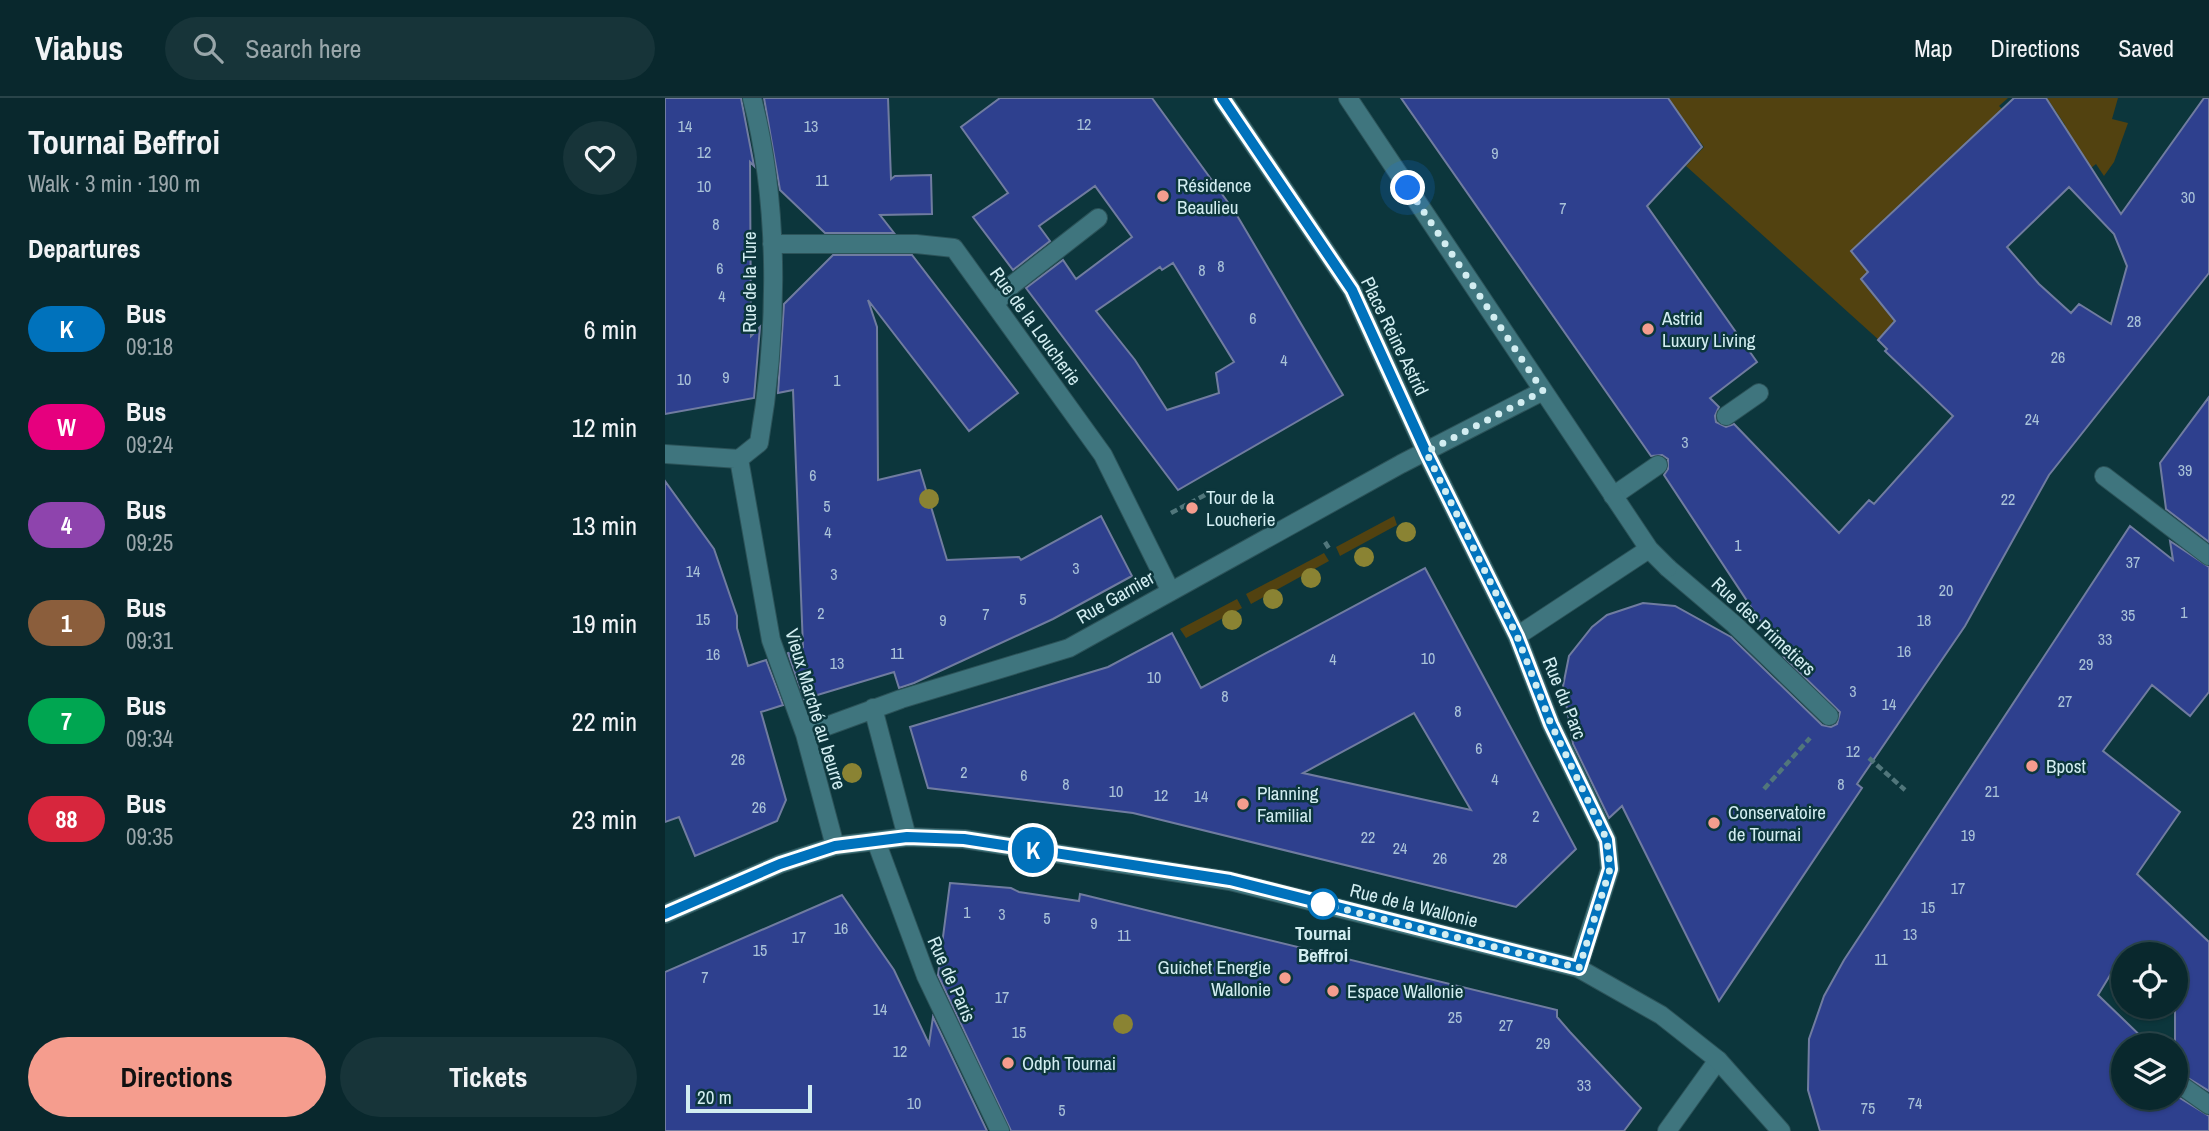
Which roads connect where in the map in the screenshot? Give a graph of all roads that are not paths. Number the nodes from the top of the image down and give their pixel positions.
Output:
1 (752, 98) edge
2 (1222, 98) edge
3 (1348, 98) edge
4 (1098, 218) dead end
5 (772, 244) junction
6 (995, 304) junction
7 (1543, 391) junction
8 (1759, 393) dead end
9 (1727, 416) dead end
10 (1426, 452) junction
11 (665, 454) edge
12 (739, 459) junction
13 (1658, 465) dead end
14 (2104, 476) dead end
15 (1613, 496) junction
16 (1649, 550) junction
17 (2209, 556) edge
18 (1170, 590) junction
19 (1517, 636) junction
20 (873, 708) junction
21 (1829, 716) road end
22 (805, 734) junction
23 (907, 837) junction
24 (876, 841) junction
25 (835, 846) junction
26 (665, 914) edge
27 (1579, 968) junction
28 (1718, 1060) junction
29 (2188, 1091) edge
30 (2209, 1105) edge
31 (1000, 1131) edge
32 (1667, 1131) edge
33 (1781, 1131) edge

1 - 5 street, Rue de la Ture
2 - 10 street, Place Reine Astrid
3 - 7 street
4 - 6 street
5 - 6 street, Rue de la Loucherie
5 - 12 street, Rue de la Ture
6 - 18 street, Rue de la Loucherie
7 - 10 street
7 - 15 street
8 - 9 street
10 - 18 street, Rue Garnier
10 - 19 street, Rue du Parc
11 - 12 street
12 - 22 street, Vieux Marché au beurre
13 - 15 street
14 - 17 street
15 - 16 street
16 - 19 street
16 - 21 street, Rue des Primetiers
18 - 20 street, Rue Garnier
19 - 27 street, Rue du Parc
20 - 22 street, Rue Garnier
20 - 23 street
22 - 25 street, Vieux Marché au beurre
23 - 24 street, Rue de la Wallonie
23 - 27 street, Rue de la Wallonie
24 - 25 street, Rue de la Wallonie
24 - 31 street, Rue de Paris
25 - 26 street, Rue de la Wallonie
27 - 28 street, Rue de la Wallonie
28 - 32 street
28 - 33 street, Rue de la Wallonie
29 - 30 street

